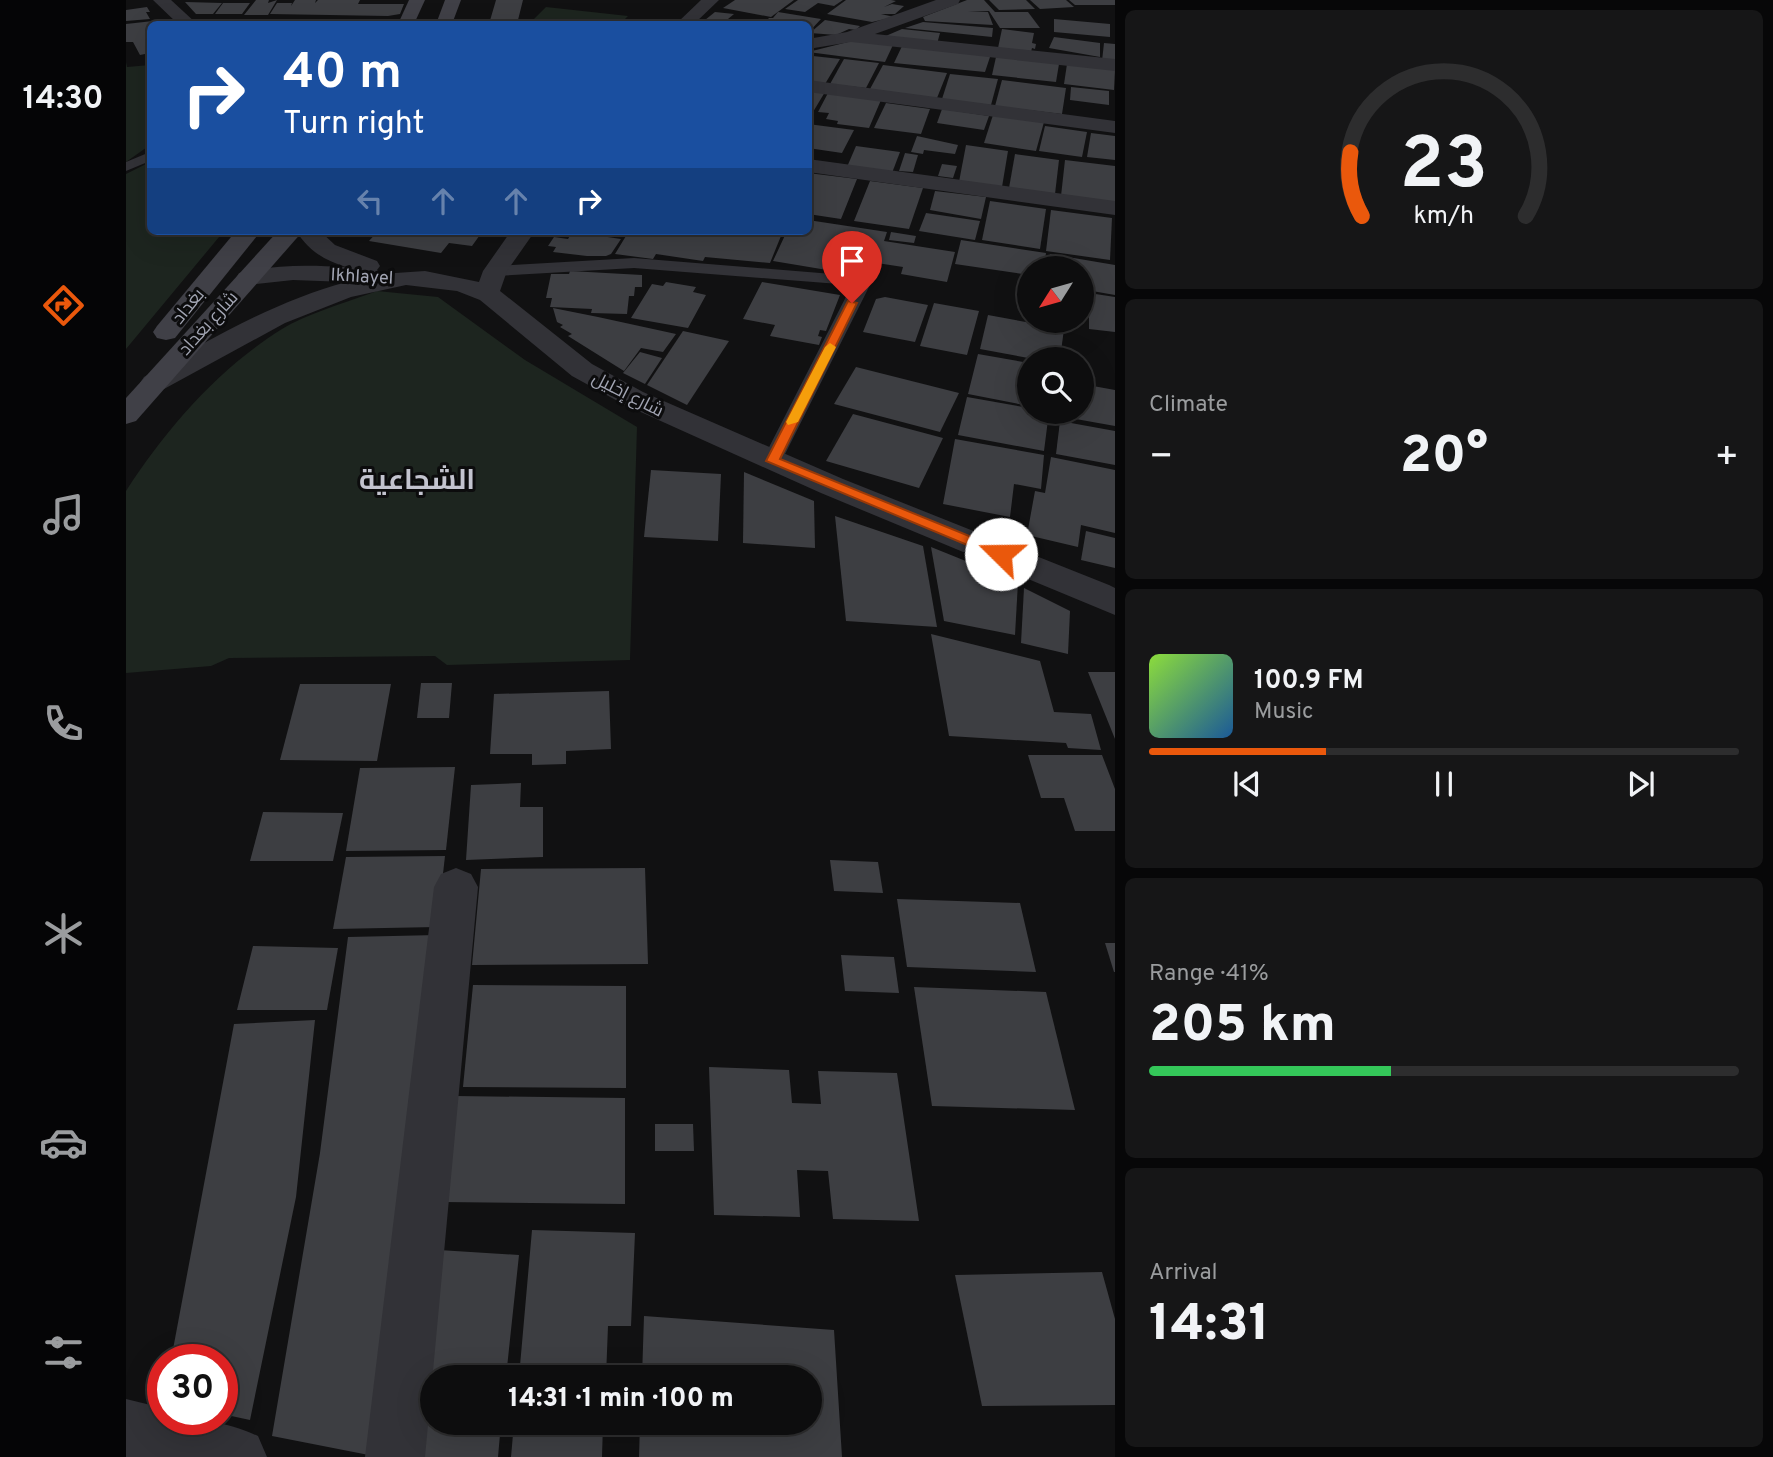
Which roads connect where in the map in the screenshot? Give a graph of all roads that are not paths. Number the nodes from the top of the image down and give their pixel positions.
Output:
1 (161, 0) edge
2 (417, 0) edge
3 (453, 0) edge
4 (711, 0) edge
5 (952, 0) edge
6 (185, 21) edge
7 (407, 21) edge
8 (445, 21) edge
9 (687, 21) edge
10 (851, 37) junction
11 (812, 43) edge
12 (1115, 65) edge
13 (812, 87) edge
14 (1115, 127) edge
15 (147, 157) edge
16 (812, 166) edge
17 (126, 167) edge
18 (1115, 208) edge
19 (246, 235) edge
20 (287, 235) edge
21 (311, 235) edge
22 (520, 235) edge
23 (248, 278) junction
24 (407, 278) junction
25 (491, 282) junction
26 (140, 382) edge
27 (126, 415) edge
28 (772, 461) junction
29 (1115, 603) edge
30 (456, 887) dead end
31 (126, 1429) edge
32 (237, 1457) edge
33 (395, 1457) edge

1 - 6 street
2 - 7 main road
3 - 8 main road
4 - 9 street
5 - 10 street
10 - 11 street
10 - 12 street
13 - 14 street
15 - 17 lane
16 - 18 street
19 - 26 main road, بغداد
20 - 23 main road, شارع بغداد
21 - 24 street, Ikhlayel
22 - 25 street
23 - 24 street, Ikhlayel
23 - 26 main road, شارع بغداد
24 - 25 street, شارع إخليل
24 - 26 street, شارع إخليل
25 - 28 street, شارع إخليل
25 - 28 lane
26 - 27 main road, شارع بغداد
28 - 29 street, شارع إخليل
30 - 33 street
31 - 32 street

